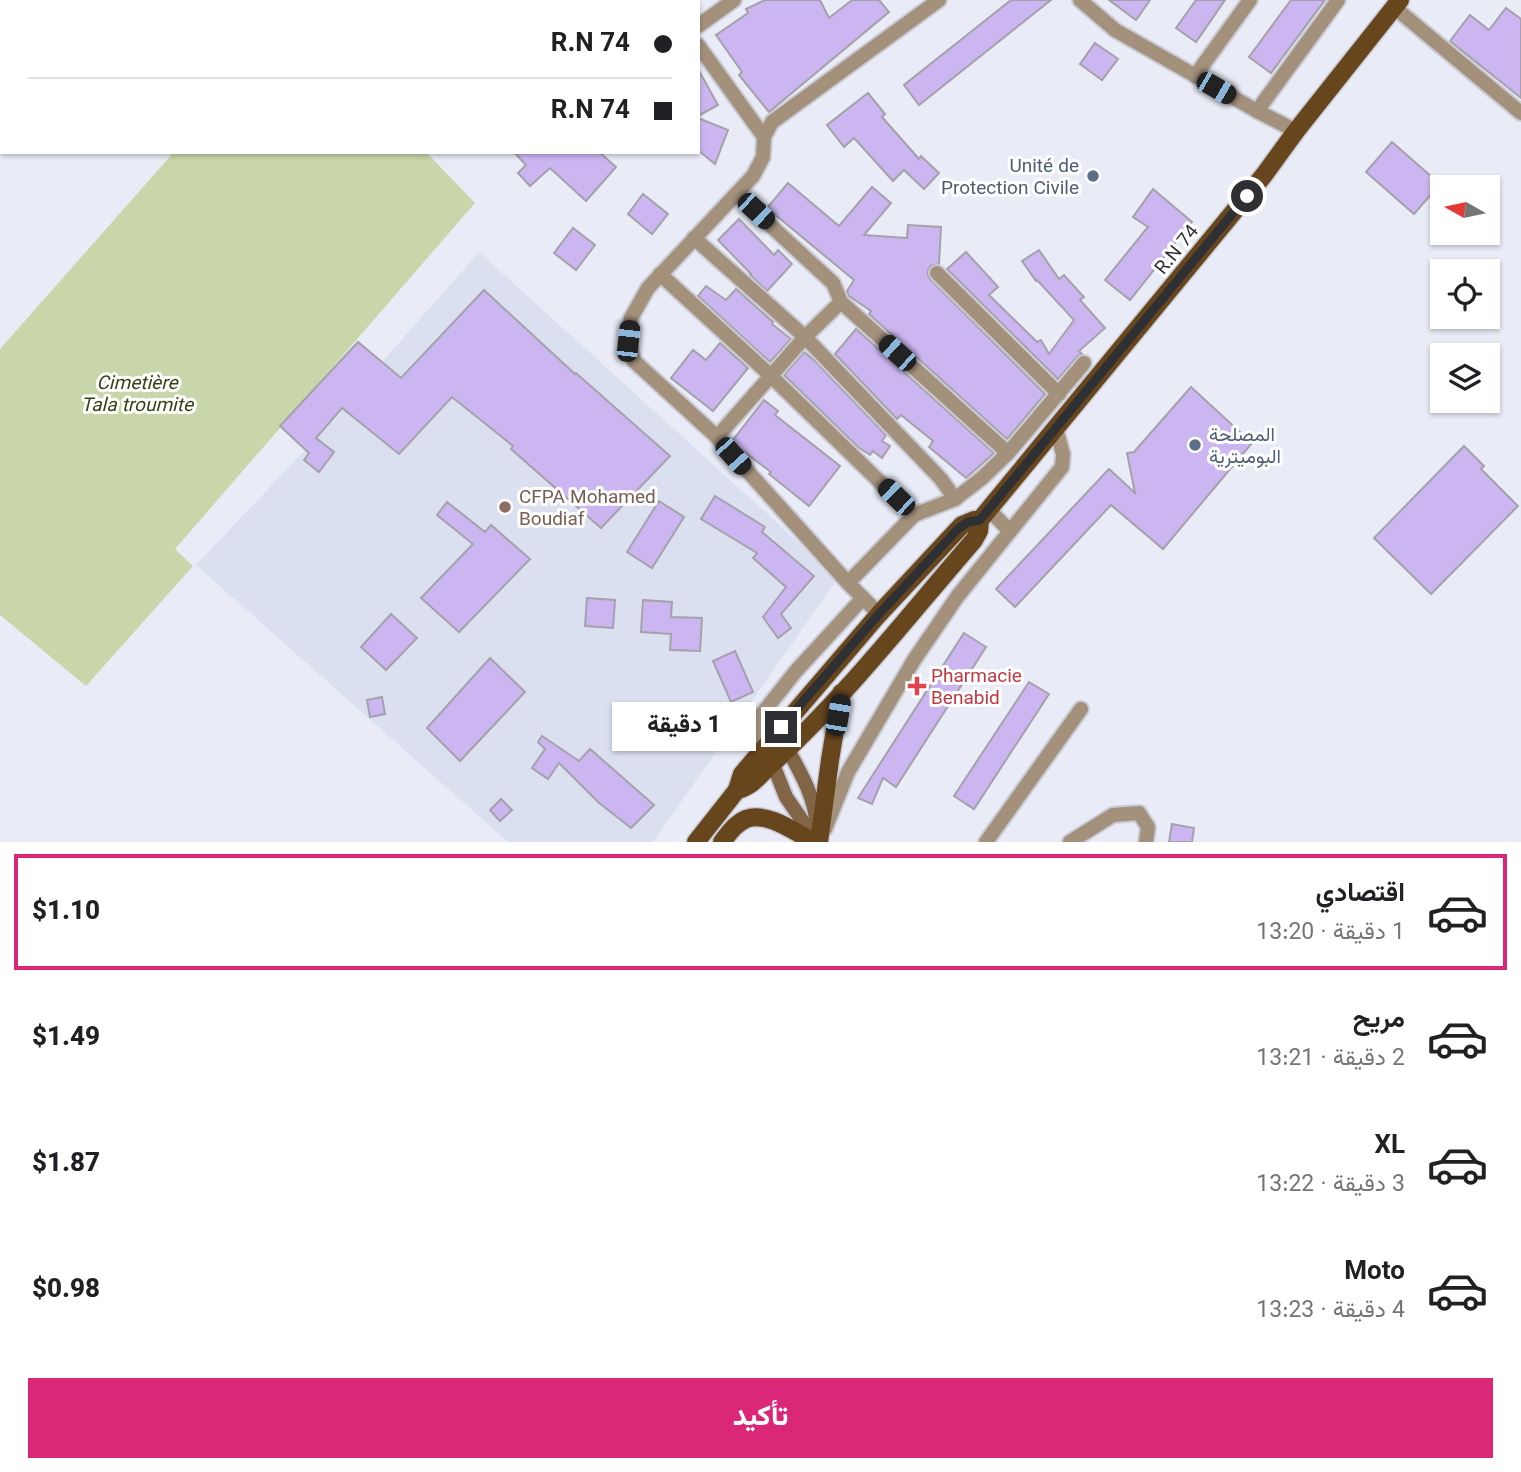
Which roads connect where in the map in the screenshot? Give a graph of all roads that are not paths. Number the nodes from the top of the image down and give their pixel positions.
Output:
1 (734, 0) edge
2 (939, 0) edge
3 (1080, 0) edge
4 (1250, 0) edge
5 (1338, 0) edge
6 (1397, 4) edge
7 (700, 25) edge
8 (700, 48) edge
9 (1195, 76) junction
10 (1257, 111) junction
11 (1521, 113) edge
12 (1296, 131) junction
13 (764, 137) junction
14 (736, 194) junction
15 (694, 238) junction
16 (660, 274) junction
17 (937, 274) dead end
18 (841, 302) junction
19 (805, 337) junction
20 (1084, 363) dead end
21 (771, 376) junction
22 (1059, 394) junction
23 (1056, 429) junction
24 (717, 438) junction
25 (1009, 453) junction
26 (955, 499) junction
27 (914, 515) junction
28 (984, 515) junction
29 (1010, 531) junction
30 (848, 583) junction
31 (863, 598) junction
32 (879, 614) junction
33 (841, 693) junction
34 (1081, 709) dead end
35 (778, 732) junction
36 (788, 750) junction
37 (769, 754) junction
38 (696, 842) edge
39 (722, 842) edge
40 (818, 842) edge
41 (985, 842) edge
42 (1070, 842) edge
43 (1146, 842) edge

1 - 7 street
2 - 13 street
3 - 9 street
4 - 9 street
5 - 10 street
6 - 11 street
6 - 12 main road, R.N 74
8 - 13 street
9 - 10 street
10 - 12 street
12 - 23 main road, R.N 74
13 - 14 street
14 - 15 street
14 - 18 street
15 - 16 street
15 - 19 street
16 - 21 street
16 - 24 street
17 - 22 street
18 - 19 street
18 - 25 street
19 - 21 street
19 - 26 street
20 - 22 street
21 - 24 street
21 - 27 street
22 - 25 street
23 - 28 main road, R.N 74
23 - 29 street
24 - 30 street
25 - 26 street
26 - 27 street
27 - 30 street
28 - 29 street
28 - 32 main road, R.N 74
28 - 33 main road, R.N 74
29 - 40 street
30 - 31 street
31 - 32 street
31 - 37 street
32 - 35 main road, R.N 74
33 - 36 main road, R.N 74
33 - 40 main road
34 - 41 street
35 - 36 street
35 - 37 main road, R.N 74
36 - 37 main road, R.N 74
36 - 40 street
37 - 38 main road, R.N 74
37 - 40 street
39 - 40 main road
42 - 43 street

